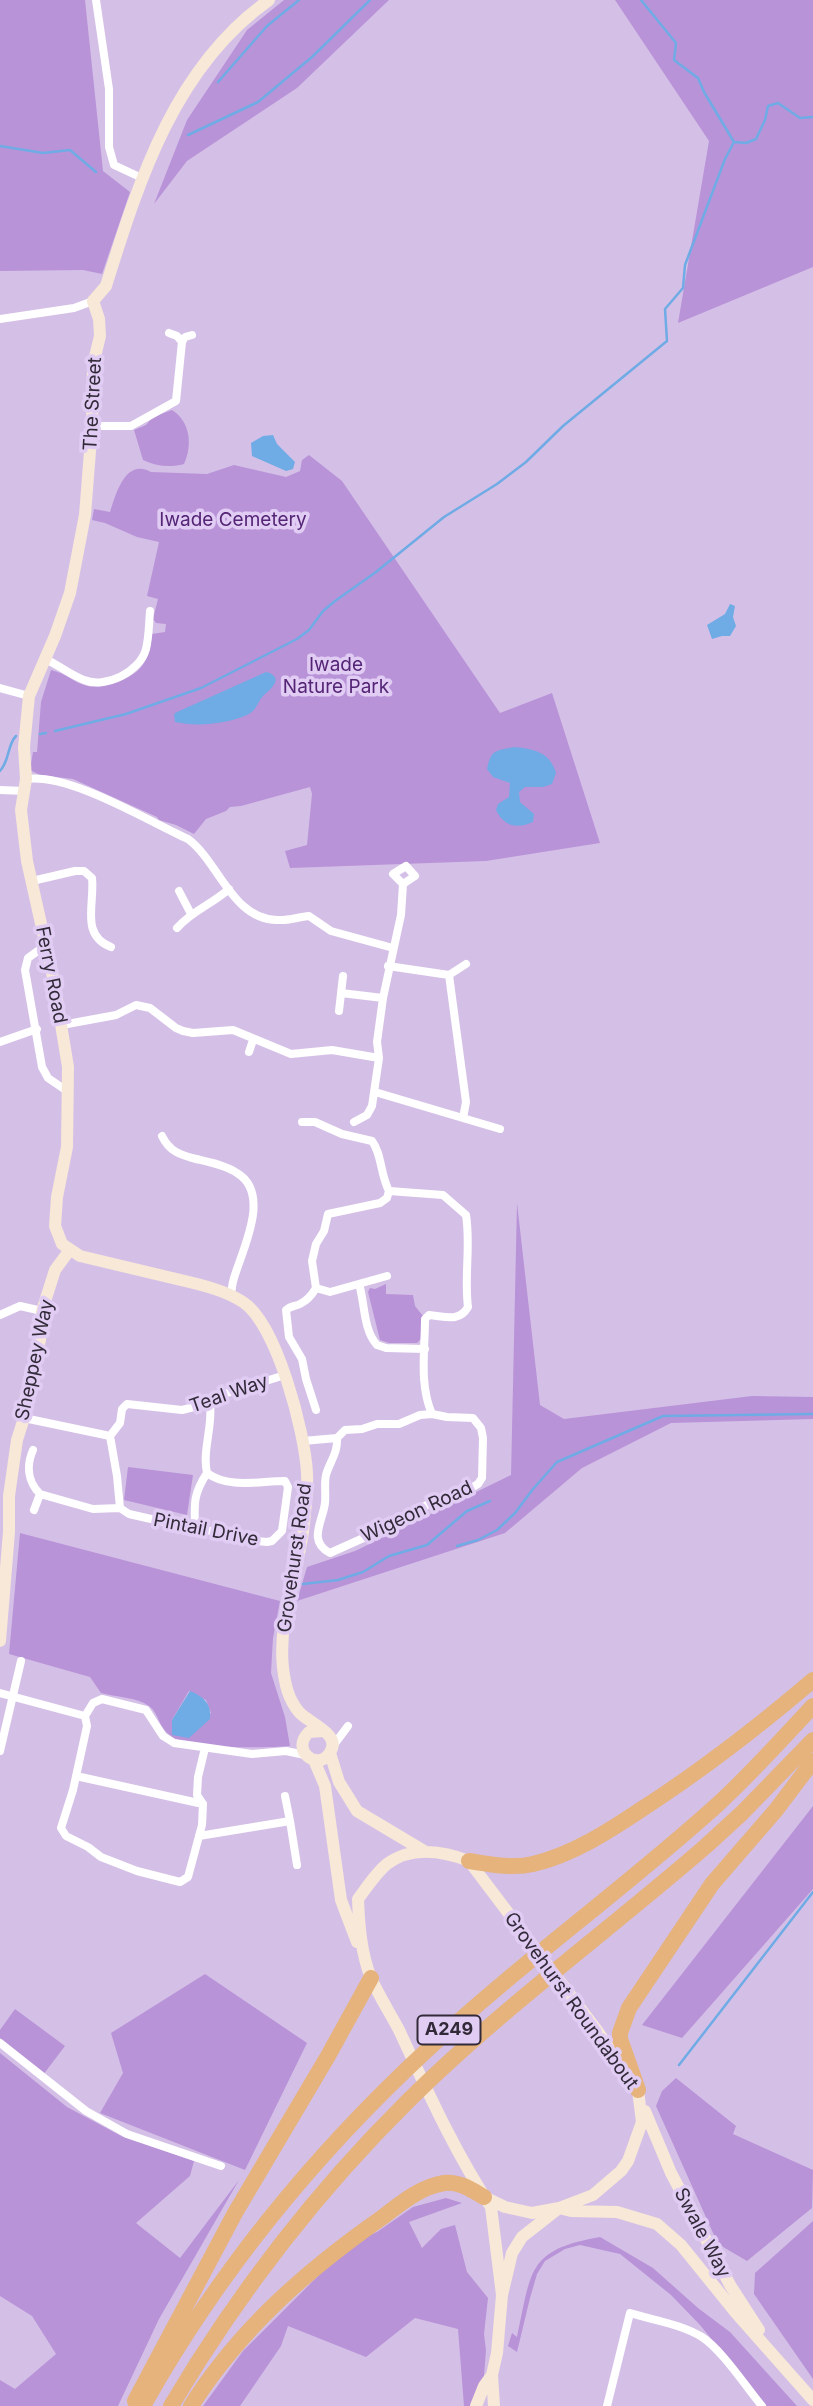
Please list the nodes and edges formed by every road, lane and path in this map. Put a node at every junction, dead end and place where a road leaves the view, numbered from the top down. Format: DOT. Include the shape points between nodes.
graph roads {
  1 [pos="96,0"];
  2 [pos="269,0"];
  3 [pos="144,179"];
  4 [pos="93,301"];
  5 [pos="0,319"];
  6 [pos="169,332"];
  7 [pos="192,335"];
  8 [pos="182,342"];
  9 [pos="92,426"];
  10 [pos="150,611"];
  11 [pos="45,659"];
  12 [pos="0,688"];
  13 [pos="29,696"];
  14 [pos="25,785"];
  15 [pos="0,790"];
  16 [pos="32,881"];
  17 [pos="403,884"];
  18 [pos="229,889"];
  19 [pos="179,891"];
  20 [pos="191,914"];
  21 [pos="177,928"];
  22 [pos="46,945"];
  23 [pos="111,947"];
  24 [pos="393,948"];
  25 [pos="466,964"];
  26 [pos="388,966"];
  27 [pos="449,975"];
  28 [pos="343,976"];
  29 [pos="341,993"];
  30 [pos="383,999"];
  31 [pos="339,1011"];
  32 [pos="62,1025"];
  33 [pos="37,1029"];
  34 [pos="253,1040"];
  35 [pos="0,1042"];
  36 [pos="249,1052"];
  37 [pos="379,1058"];
  38 [pos="67,1091"];
  39 [pos="375,1092"];
  40 [pos="463,1118"];
  41 [pos="302,1122"];
  42 [pos="354,1122"];
  43 [pos="500,1129"];
  44 [pos="162,1136"];
  45 [pos="389,1191"];
  46 [pos="69,1251"];
  47 [pos="387,1276"];
  48 [pos="359,1284"];
  49 [pos="316,1288"];
  50 [pos="231,1294"];
  51 [pos="42,1311"];
  52 [pos="0,1315"];
  53 [pos="425,1349"];
  54 [pos="285,1375"];
  55 [pos="210,1403"];
  56 [pos="316,1410"];
  57 [pos="432,1414"];
  58 [pos="24,1418"];
  59 [pos="110,1436"];
  60 [pos="337,1438"];
  61 [pos="303,1441"];
  62 [pos="33,1450"];
  63 [pos="207,1473"];
  64 [pos="40,1494"];
  65 [pos="120,1508"];
  66 [pos="34,1510"];
  67 [pos="195,1526"];
  68 [pos="0,1641"];
  69 [pos="21,1661"];
  70 [pos="813,1680"];
  71 [pos="0,1693"];
  72 [pos="13,1697"];
  73 [pos="813,1706"];
  74 [pos="300,1714"];
  75 [pos="85,1716"];
  76 [pos="323,1731"];
  77 [pos="304,1738"];
  78 [pos="813,1740"];
  79 [pos="205,1748"];
  80 [pos="331,1750"];
  81 [pos="0,1751"];
  82 [pos="279,1752"];
  83 [pos="309,1757"];
  84 [pos="813,1761"];
  85 [pos="76,1776"];
  86 [pos="285,1796"];
  87 [pos="203,1804"];
  88 [pos="290,1821"];
  89 [pos="199,1836"];
  90 [pos="424,1851"];
  91 [pos="469,1861"];
  92 [pos="298,1865"];
  93 [pos="371,1978"];
  94 [pos="0,2043"];
  95 [pos="638,2090"];
  96 [pos="221,2166"];
  97 [pos="484,2197"];
  98 [pos="559,2208"];
  99 [pos="502,2295"];
  100 [pos="783,2366"];
  101 [pos="492,2375"];
  102 [pos="813,2400"];
  103 [pos="132,2406"];
  104 [pos="143,2406"];
  105 [pos="171,2406"];
  106 [pos="191,2406"];
  107 [pos="475,2406"];
  108 [pos="494,2406"];
  109 [pos="607,2406"];
  110 [pos="762,2406"];
  1 -- 3 [label="street" via="109,89 109,148 114,164"];
  2 -- 3 [label="street" via="221,42 178,99"];
  3 -- 4 [label="street" via="106,286"];
  4 -- 5 [label="street"];
  4 -- 9 [label="street, The Street" via="100,336 93,365"];
  6 -- 8 [label="street"];
  7 -- 8 [label="street"];
  8 -- 9 [label="street" via="176,401 131,426"];
  9 -- 11 [label="street, The Street" via="81,543 70,593"];
  10 -- 11 [label="street" via="146,649 139,663 110,681 84,680"];
  11 -- 13 [label="street, The Street"];
  12 -- 13 [label="street"];
  13 -- 14 [label="street, Ferry Road"];
  14 -- 15 [label="street"];
  14 -- 16 [label="street, Ferry Road" via="22,820"];
  14 -- 18 [label="street" via="39,777 70,785 188,839"];
  16 -- 22 [label="street, Ferry Road"];
  16 -- 23 [label="street" via="84,871 92,878 92,930 100,943"];
  17 -- 24 [label="street"];
  18 -- 20 [label="street"];
  18 -- 24 [label="street" via="260,916 276,920 304,916 331,931"];
  19 -- 20 [label="street"];
  20 -- 21 [label="street"];
  22 -- 32 [label="street, Ferry Road"];
  22 -- 33 [label="street" via="28,958 25,970"];
  24 -- 26 [label="street"];
  25 -- 27 [label="street"];
  26 -- 27 [label="street"];
  26 -- 30 [label="street"];
  27 -- 40 [label="street" via="466,1101"];
  28 -- 29 [label="street"];
  29 -- 30 [label="street"];
  29 -- 31 [label="street"];
  30 -- 37 [label="street"];
  32 -- 34 [label="street" via="116,1015 136,1005 150,1008 183,1031 233,1030"];
  32 -- 38 [label="street, Ferry Road"];
  33 -- 35 [label="street"];
  33 -- 38 [label="street" via="42,1067 48,1078"];
  34 -- 36 [label="street"];
  34 -- 37 [label="street" via="291,1054 332,1050"];
  37 -- 39 [label="street"];
  38 -- 46 [label="street, Ferry Road" via="67,1147 55,1216 59,1238"];
  39 -- 40 [label="street"];
  39 -- 42 [label="street" via="367,1115"];
  40 -- 43 [label="street"];
  41 -- 45 [label="street" via="372,1141"];
  44 -- 50 [label="street" via="163,1147 239,1173 251,1189 251,1227"];
  45 -- 49 [label="street" via="380,1203 328,1214 312,1261"];
  45 -- 53 [label="street" via="443,1195 466,1215 468,1307 457,1317 429,1315 425,1319"];
  46 -- 50 [label="street, Grovehurst Road"];
  46 -- 51 [label="street, Sheppey Way" via="55,1270"];
  47 -- 48 [label="street"];
  48 -- 49 [label="street" via="330,1292"];
  48 -- 53 [label="street" via="368,1329 377,1345"];
  49 -- 56 [label="street" via="309,1298 286,1310 289,1337 302,1359"];
  50 -- 54 [label="street, Grovehurst Road" via="262,1322"];
  51 -- 52 [label="street" via="20,1306"];
  51 -- 58 [label="street, Sheppey Way"];
  53 -- 57 [label="street" via="423,1381"];
  54 -- 55 [label="street, Teal Way" via="221,1395"];
  54 -- 61 [label="street, Grovehurst Road"];
  55 -- 59 [label="street, Teal Way" via="182,1410 127,1404"];
  55 -- 63 [label="street" via="204,1459"];
  57 -- 60 [label="street" via="345,1430"];
  57 -- 60 [label="street, Wigeon Road" via="473,1418 481,1428 483,1467 478,1484 330,1553 318,1540 317,1528"];
  58 -- 59 [label="street"];
  58 -- 68 [label="street, Sheppey Way" via="7,1470"];
  59 -- 65 [label="street"];
  60 -- 61 [label="street"];
  61 -- 74 [label="street, Grovehurst Road" via="306,1501 283,1643 288,1695"];
  62 -- 64 [label="street" via="29,1473"];
  63 -- 67 [label="street" via="197,1488"];
  63 -- 67 [label="street, Pintail Drive" via="228,1482 285,1481 282,1531 272,1541 258,1542"];
  64 -- 65 [label="street, Pintail Drive" via="93,1509"];
  64 -- 66 [label="street"];
  65 -- 67 [label="street, Pintail Drive" via="158,1521"];
  69 -- 72 [label="street"];
  70 -- 91 [label="highway" via="715,1760 574,1849 531,1865"];
  71 -- 72 [label="street"];
  72 -- 75 [label="street"];
  72 -- 81 [label="street"];
  73 -- 104 [label="highway, A249" via="719,1802 463,2017 362,2113 260,2232"];
  74 -- 76 [label="street, Grovehurst Road"];
  74 -- 77 [label="street, Grovehurst Road"];
  75 -- 79 [label="street" via="93,1703 102,1699 146,1710 163,1736 174,1743"];
  75 -- 85 [label="street"];
  76 -- 77 [label="street" via="313,1730"];
  76 -- 80 [label="street" via="331,1738"];
  76 -- 80 [label="street" via="348,1726"];
  77 -- 82 [label="street"];
  77 -- 83 [label="street"];
  78 -- 105 [label="highway, A249" via="706,1846 478,2036 407,2102 288,2234"];
  79 -- 82 [label="street"];
  79 -- 87 [label="street" via="197,1795"];
  80 -- 83 [label="street" via="323,1759"];
  80 -- 90 [label="street" via="339,1782 357,1811"];
  82 -- 83 [label="street"];
  83 -- 93 [label="street" via="325,1786 341,1900"];
  84 -- 95 [label="highway" via="712,1884 629,2008 620,2039"];
  85 -- 87 [label="street"];
  85 -- 89 [label="street" via="61,1828 100,1857 180,1882 188,1877"];
  86 -- 88 [label="street"];
  87 -- 89 [label="street"];
  88 -- 89 [label="street"];
  88 -- 92 [label="street"];
  90 -- 91 [label="street"];
  90 -- 93 [label="street" via="387,1864 358,1899"];
  91 -- 95 [label="street, Grovehurst Roundabout"];
  93 -- 97 [label="street" via="456,2152"];
  93 -- 103 [label="highway" via="235,2213"];
  94 -- 96 [label="street" via="86,2111 127,2134"];
  95 -- 98 [label="street, Grovehurst Roundabout" via="642,2122 628,2161 593,2195"];
  95 -- 100 [label="street, Swale Way" via="682,2195 730,2285"];
  97 -- 98 [label="street, Grovehurst Roundabout" via="532,2213"];
  97 -- 99 [label="street" via="491,2207"];
  97 -- 106 [label="highway" via="447,2182 419,2191 332,2253 259,2319"];
  98 -- 99 [label="street" via="522,2236 512,2253"];
  98 -- 100 [label="street, Swale Way" via="617,2212 657,2224 681,2245"];
  99 -- 101 [label="street"];
  100 -- 102 [label="street, Swale Way"];
  101 -- 107 [label="street"];
  101 -- 108 [label="street"];
  109 -- 110 [label="street" via="630,2313 701,2336"];
}
